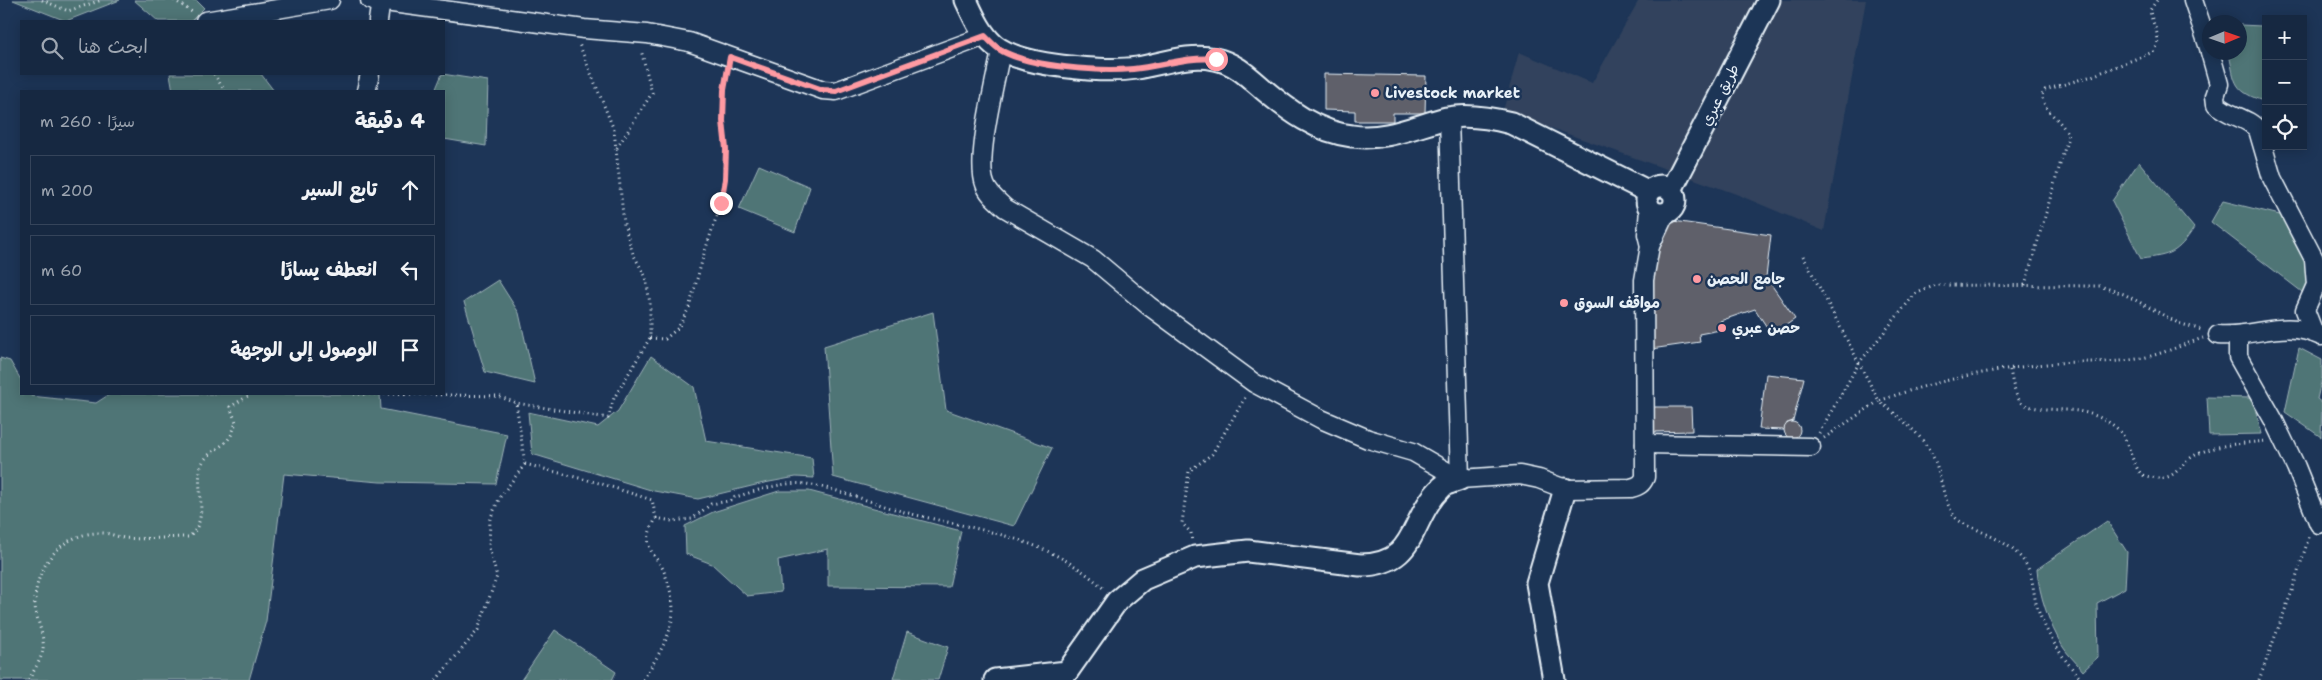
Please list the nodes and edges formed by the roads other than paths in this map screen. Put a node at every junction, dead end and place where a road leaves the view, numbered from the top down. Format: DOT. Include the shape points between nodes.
graph roads {
  1 [pos="330,0"];
  2 [pos="966,0"];
  3 [pos="1769,0"];
  4 [pos="2193,0"];
  5 [pos="377,1"];
  6 [pos="201,19"];
  7 [pos="378,20"];
  8 [pos="2202,28"];
  9 [pos="985,36"];
  10 [pos="1001,50"];
  11 [pos="2212,60"];
  12 [pos="370,75"];
  13 [pos="366,90"];
  14 [pos="1449,118"];
  15 [pos="1654,205"];
  16 [pos="2218,335"];
  17 [pos="2238,335"];
  18 [pos="2318,335"];
  19 [pos="1644,444"];
  20 [pos="1811,447"];
  21 [pos="1460,479"];
  22 [pos="1565,489"];
  23 [pos="2319,524"];
  24 [pos="1070,676"];
  25 [pos="995,680"];
  26 [pos="1554,680"];
  1 -- 6 [label="street"];
  2 -- 9 [label="street"];
  3 -- 15 [label="street, طريق عبري" via="1671,190 1674,207"];
  4 -- 8 [label="street"];
  5 -- 7 [label="street"];
  5 -- 9 [label="street" via="689,42 823,90 836,91"];
  9 -- 10 [label="street"];
  10 -- 14 [label="street" via="1031,60 1103,70 1135,69 1200,57 1216,59 1241,70 1308,122 1350,136 1390,136"];
  10 -- 21 [label="street" via="982,164 986,187 1005,208 1093,259 1254,384 1321,419 1368,439 1413,452"];
  11 -- 18 [label="street" via="2220,84 2215,96 2216,104 2258,130 2272,178 2311,251 2316,281 2305,310"];
  12 -- 13 [label="street"];
  14 -- 15 [label="street" via="1511,123"];
  14 -- 21 [label="street"];
  15 -- 19 [label="street" via="1643,299"];
  16 -- 17 [label="street"];
  17 -- 18 [label="street" via="2271,328 2298,329"];
  17 -- 23 [label="street" via="2238,357 2274,419"];
  19 -- 20 [label="street"];
  19 -- 22 [label="street" via="1645,477 1639,486"];
  21 -- 22 [label="street" via="1520,475"];
  21 -- 24 [label="street" via="1443,486 1398,556 1377,565 1248,550 1195,557 1143,579 1118,601 1090,636"];
  22 -- 26 [label="street" via="1536,584"];
  24 -- 25 [label="street"];
}
